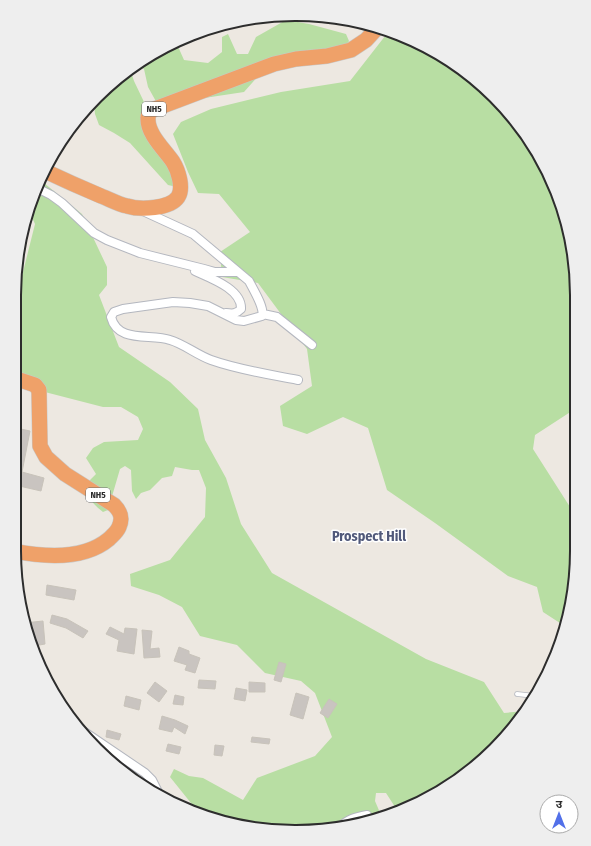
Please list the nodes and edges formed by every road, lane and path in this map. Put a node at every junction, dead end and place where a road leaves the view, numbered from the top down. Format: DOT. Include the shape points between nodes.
graph roads {
  1 [pos="373,32"];
  2 [pos="49,173"];
  3 [pos="42,191"];
  4 [pos="135,207"];
  5 [pos="174,262"];
  6 [pos="238,272"];
  7 [pos="217,310"];
  8 [pos="263,314"];
  9 [pos="312,345"];
  10 [pos="21,380"];
  11 [pos="298,380"];
  12 [pos="21,551"];
  13 [pos="517,694"];
  14 [pos="529,695"];
  15 [pos="97,741"];
  16 [pos="155,786"];
  17 [pos="367,815"];
  18 [pos="348,820"];
  1 -- 4 [label="highway, NH5" via="350,50 274,64 152,110 148,117 149,125 161,148 174,163 181,192 178,198 152,209"];
  2 -- 4 [label="highway, NH5" via="127,207"];
  3 -- 5 [label="street" via="62,203 94,233 107,240 140,253"];
  4 -- 6 [label="street" via="193,234"];
  5 -- 6 [label="street" via="216,272"];
  5 -- 7 [label="street" via="221,283 240,300 241,307 238,312 233,314"];
  6 -- 8 [label="street" via="254,290"];
  7 -- 8 [label="street" via="236,320 244,321"];
  7 -- 11 [label="street" via="208,306 173,302 123,309 114,312 111,317 120,330 135,337 164,338 209,359 240,369"];
  8 -- 9 [label="street" via="277,317"];
  10 -- 12 [label="highway, NH5" via="35,384 39,390 40,446 46,457 65,474 120,511 122,521 117,531 94,549 62,555"];
  13 -- 14 [label="lane"];
  15 -- 16 [label="street" via="145,773"];
  17 -- 18 [label="street"];
}
